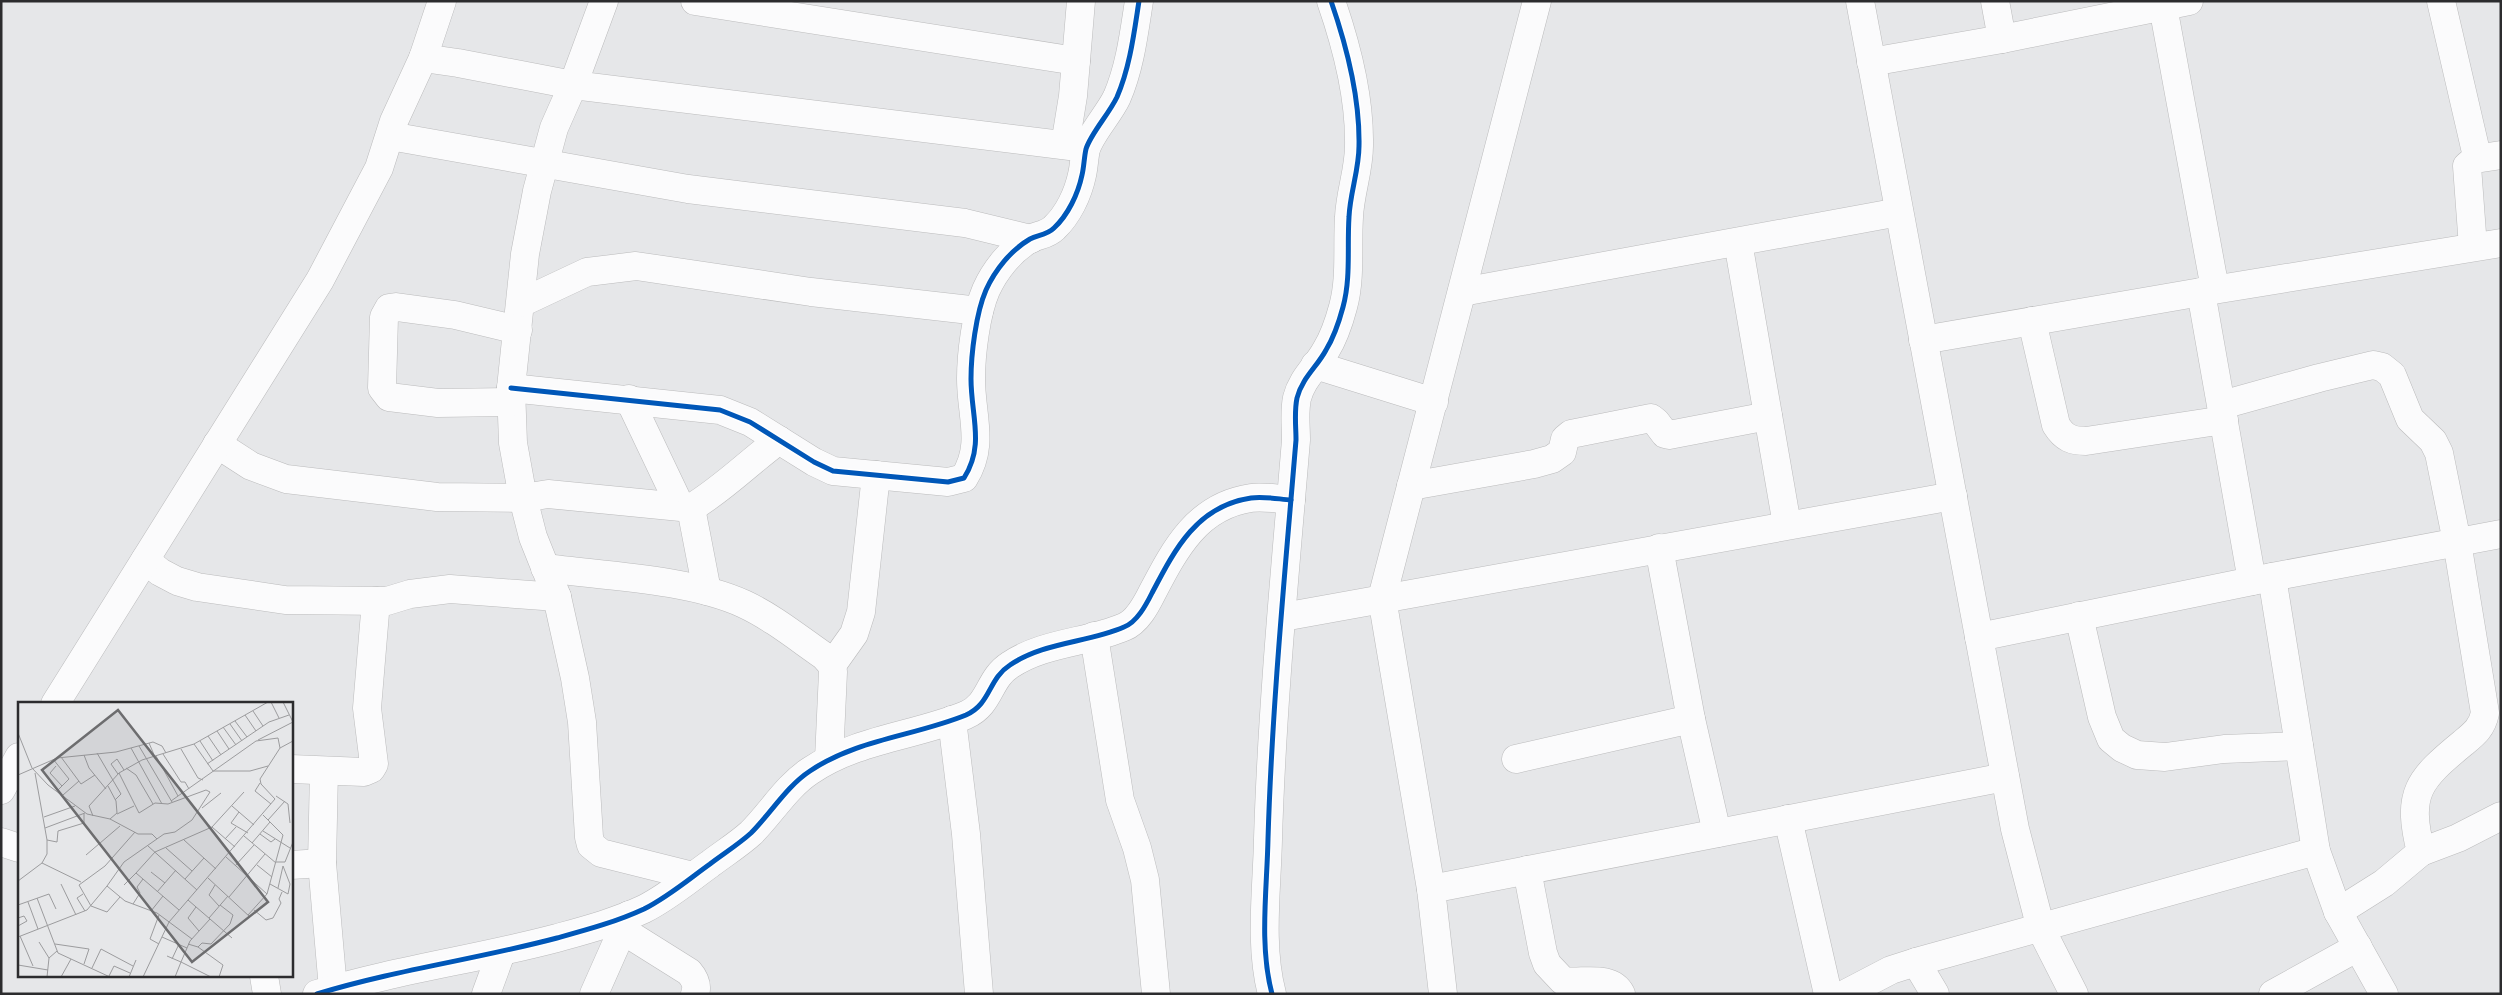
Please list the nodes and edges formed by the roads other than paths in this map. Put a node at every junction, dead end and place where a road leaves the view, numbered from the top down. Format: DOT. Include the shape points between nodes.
graph roads {
  1 [pos="442,1"];
  2 [pos="604,1"];
  3 [pos="695,1"];
  4 [pos="1081,1"];
  5 [pos="1139,1"];
  6 [pos="1331,1"];
  7 [pos="1537,1"];
  8 [pos="1860,1"];
  9 [pos="1995,1"];
  10 [pos="2441,1"];
  11 [pos="2172,3"];
  12 [pos="2002,39"];
  13 [pos="423,58"];
  14 [pos="1076,61"];
  15 [pos="1871,62"];
  16 [pos="573,85"];
  17 [pos="390,136"];
  18 [pos="1076,146"];
  19 [pos="2488,157"];
  20 [pos="543,165"];
  21 [pos="1900,212"];
  22 [pos="1031,239"];
  23 [pos="1738,242"];
  24 [pos="2501,243"];
  25 [pos="2473,247"];
  26 [pos="2208,290"];
  27 [pos="1462,292"];
  28 [pos="521,303"];
  29 [pos="980,311"];
  30 [pos="2032,321"];
  31 [pos="518,330"];
  32 [pos="1924,340"];
  33 [pos="1315,365"];
  34 [pos="511,395"];
  35 [pos="629,399"];
  36 [pos="1434,402"];
  37 [pos="2223,412"];
  38 [pos="1768,416"];
  39 [pos="779,440"];
  40 [pos="217,444"];
  41 [pos="876,475"];
  42 [pos="1411,486"];
  43 [pos="1953,496"];
  44 [pos="523,498"];
  45 [pos="1291,500"];
  46 [pos="686,507"];
  47 [pos="1787,526"];
  48 [pos="2501,534"];
  49 [pos="2457,542"];
  50 [pos="1659,548"];
  51 [pos="145,560"];
  52 [pos="545,568"];
  53 [pos="2262,579"];
  54 [pos="707,591"];
  55 [pos="557,598"];
  56 [pos="1382,598"];
  57 [pos="376,601"];
  58 [pos="2079,616"];
  59 [pos="1283,617"];
  60 [pos="1094,636"];
  61 [pos="1979,637"];
  62 [pos="832,665"];
  63 [pos="56,702"];
  64 [pos="1691,718"];
  65 [pos="952,720"];
  66 [pos="2299,746"];
  67 [pos="829,759"];
  68 [pos="1516,759"];
  69 [pos="18,760"];
  70 [pos="292,769"];
  71 [pos="324,770"];
  72 [pos="2005,777"];
  73 [pos="1,790"];
  74 [pos="2501,816"];
  75 [pos="1788,819"];
  76 [pos="1718,833"];
  77 [pos="1,842"];
  78 [pos="18,848"];
  79 [pos="2316,851"];
  80 [pos="2422,852"];
  81 [pos="322,863"];
  82 [pos="292,865"];
  83 [pos="1527,870"];
  84 [pos="693,876"];
  85 [pos="1431,889"];
  86 [pos="2338,912"];
  87 [pos="626,923"];
  88 [pos="2041,929"];
  89 [pos="2358,948"];
  90 [pos="501,953"];
  91 [pos="1916,962"];
  92 [pos="264,978"];
  93 [pos="325,991"];
  94 [pos="2276,993"];
  95 [pos="267,994"];
  96 [pos="486,994"];
  97 [pos="594,994"];
  98 [pos="694,994"];
  99 [pos="979,994"];
  100 [pos="1156,994"];
  101 [pos="1272,994"];
  102 [pos="1443,994"];
  103 [pos="1620,994"];
  104 [pos="1828,994"];
  105 [pos="1845,994"];
  106 [pos="1935,994"];
  107 [pos="2074,994"];
  108 [pos="2384,994"];
  1 -- 13 [label="street"];
  2 -- 16 [label="street"];
  3 -- 14 [label="street"];
  4 -- 14 [label="street"];
  5 -- 18 [label="street" via="1117,96"];
  6 -- 33 [label="street" via="1346,47 1357,103 1359,144 1350,206 1349,267 1344,305 1326,350"];
  7 -- 27 [label="street"];
  8 -- 15 [label="street"];
  9 -- 12 [label="street"];
  10 -- 19 [label="street" via="2476,152"];
  11 -- 12 [label="street"];
  11 -- 26 [label="street"];
  12 -- 15 [label="street"];
  13 -- 16 [label="street"];
  13 -- 17 [label="street"];
  14 -- 18 [label="street"];
  15 -- 21 [label="street"];
  16 -- 18 [label="street"];
  16 -- 20 [label="street" via="554,128"];
  17 -- 20 [label="street"];
  17 -- 40 [label="street" via="379,168 320,280"];
  18 -- 22 [label="street" via="1082,176 1075,195 1054,228"];
  19 -- 25 [label="street" via="2471,161 2467,166"];
  20 -- 22 [label="street" via="698,190 965,223"];
  20 -- 28 [label="street" via="526,254"];
  21 -- 23 [label="street"];
  21 -- 32 [label="street"];
  22 -- 29 [label="street" via="997,268 985,291"];
  23 -- 27 [label="street"];
  23 -- 38 [label="street"];
  24 -- 25 [label="street"];
  25 -- 26 [label="street"];
  26 -- 30 [label="street"];
  26 -- 37 [label="street"];
  27 -- 36 [label="street"];
  28 -- 29 [label="street" via="587,272 636,266 820,293"];
  28 -- 31 [label="street"];
  29 -- 41 [label="street" via="971,379 977,445 968,473 964,478 948,482"];
  30 -- 32 [label="street"];
  30 -- 37 [label="street" via="2056,426 2069,439 2086,440"];
  31 -- 34 [label="street"];
  31 -- 34 [label="street" via="396,307 389,308 384,317 382,388 389,397 438,403"];
  32 -- 43 [label="street"];
  33 -- 36 [label="street"];
  33 -- 45 [label="street" via="1305,378 1298,398"];
  34 -- 35 [label="street"];
  34 -- 44 [label="street" via="513,443"];
  35 -- 39 [label="street" via="720,410 750,422"];
  35 -- 46 [label="street"];
  36 -- 42 [label="street"];
  37 -- 49 [label="street" via="2318,378 2373,365 2387,370 2410,419 2433,441 2439,453"];
  37 -- 53 [label="street"];
  38 -- 42 [label="street" via="1669,434 1665,434 1651,418 1589,430 1567,436 1562,452 1552,459"];
  38 -- 47 [label="street"];
  39 -- 41 [label="street" via="833,471"];
  39 -- 46 [label="street" via="717,492"];
  40 -- 44 [label="street" via="251,466 286,479 408,494"];
  40 -- 51 [label="street"];
  41 -- 62 [label="street" via="861,612 854,634"];
  42 -- 56 [label="street"];
  43 -- 47 [label="street"];
  43 -- 61 [label="street"];
  44 -- 46 [label="street" via="556,494"];
  44 -- 52 [label="street"];
  45 -- 59 [label="street"];
  45 -- 60 [label="street" via="1252,498 1216,509 1196,523 1180,543 1136,618 1126,627"];
  46 -- 54 [label="street"];
  47 -- 50 [label="street"];
  48 -- 49 [label="street"];
  49 -- 53 [label="street"];
  49 -- 80 [label="street" via="2485,713 2482,726 2440,762 2424,780 2416,796 2415,829"];
  50 -- 56 [label="street"];
  50 -- 64 [label="street"];
  51 -- 57 [label="street" via="177,581 230,594 285,600"];
  51 -- 63 [label="street"];
  52 -- 54 [label="street"];
  52 -- 55 [label="street"];
  53 -- 58 [label="street"];
  53 -- 66 [label="street"];
  54 -- 62 [label="street" via="744,604 761,614 824,656"];
  55 -- 57 [label="street" via="450,589"];
  55 -- 84 [label="street" via="582,722 591,845 601,853"];
  56 -- 59 [label="street"];
  56 -- 85 [label="street"];
  57 -- 71 [label="street" via="368,708 374,764 364,772"];
  58 -- 61 [label="street"];
  58 -- 66 [label="street" via="2105,724 2111,738 2122,748 2137,755 2165,756 2224,749"];
  59 -- 101 [label="street" via="1271,756 1265,920"];
  60 -- 65 [label="street" via="1023,658 1008,666 994,680 982,705"];
  60 -- 100 [label="street" via="1120,800 1145,880"];
  61 -- 72 [label="street"];
  62 -- 67 [label="street"];
  64 -- 68 [label="street"];
  64 -- 76 [label="street"];
  65 -- 67 [label="street" via="865,744"];
  65 -- 99 [label="street" via="966,834"];
  66 -- 79 [label="street"];
  67 -- 84 [label="street" via="808,772 748,835"];
  69 -- 73 [label="street"];
  70 -- 71 [label="street"];
  71 -- 81 [label="street"];
  72 -- 75 [label="street"];
  72 -- 88 [label="street"];
  74 -- 80 [label="street"];
  75 -- 76 [label="street"];
  75 -- 104 [label="street"];
  76 -- 83 [label="street"];
  77 -- 78 [label="street"];
  79 -- 86 [label="street"];
  79 -- 88 [label="street"];
  80 -- 86 [label="street" via="2384,883"];
  81 -- 82 [label="street"];
  81 -- 93 [label="street"];
  83 -- 85 [label="street"];
  83 -- 103 [label="street" via="1547,964 1563,981 1607,982 1618,988"];
  84 -- 87 [label="street"];
  85 -- 102 [label="street"];
  86 -- 89 [label="street"];
  87 -- 90 [label="street"];
  87 -- 97 [label="street"];
  87 -- 98 [label="street" via="689,972 697,988"];
  88 -- 91 [label="street"];
  88 -- 107 [label="street"];
  89 -- 94 [label="street"];
  89 -- 108 [label="street"];
  90 -- 93 [label="street"];
  90 -- 96 [label="street"];
  91 -- 105 [label="street" via="1891,970"];
  91 -- 106 [label="street"];
  92 -- 95 [label="street"];
}
